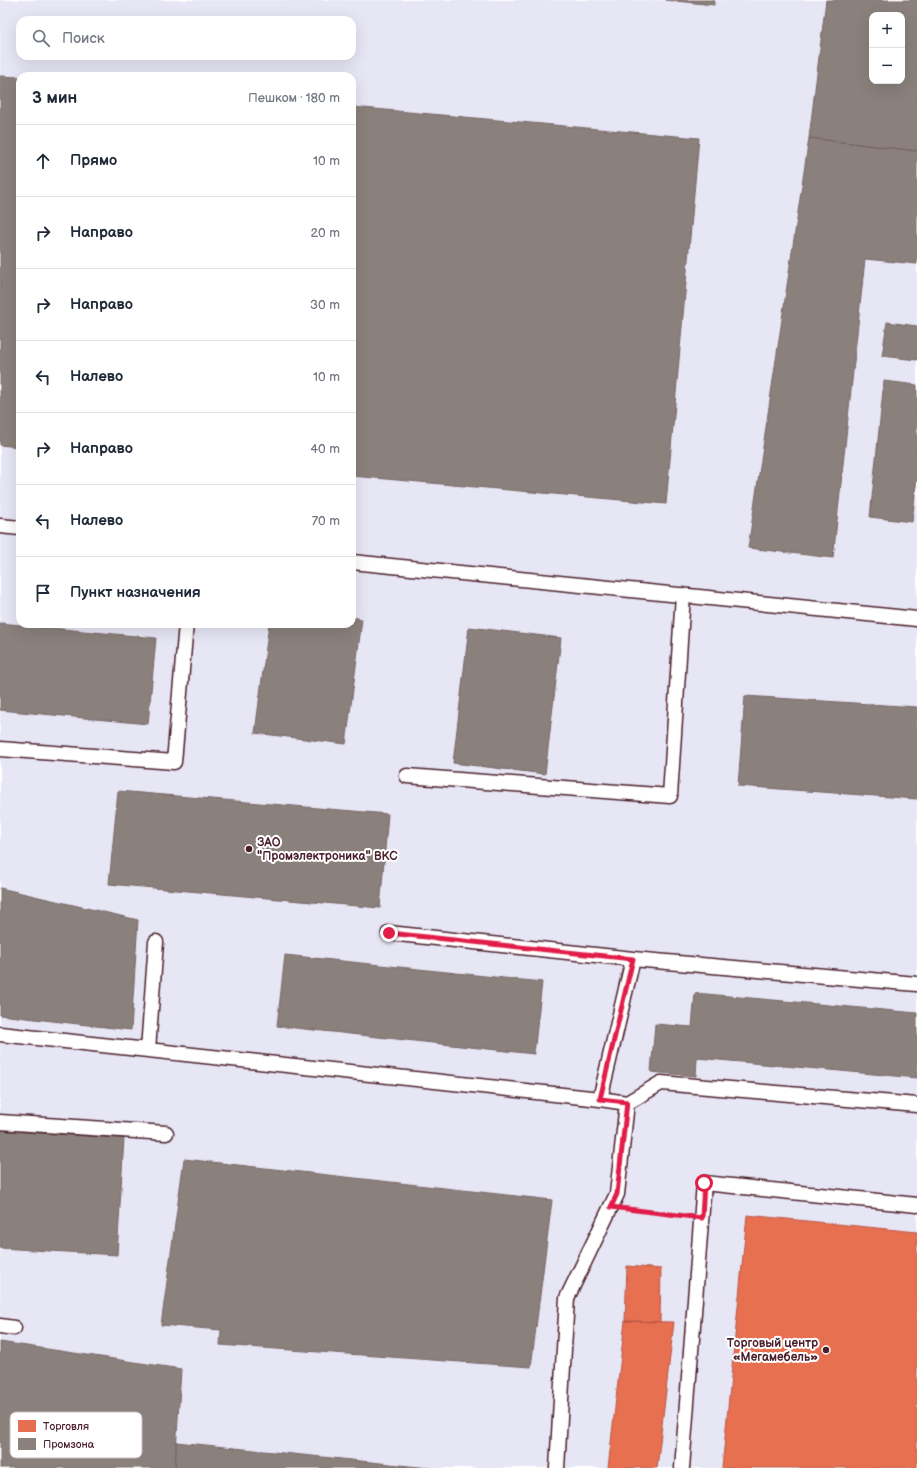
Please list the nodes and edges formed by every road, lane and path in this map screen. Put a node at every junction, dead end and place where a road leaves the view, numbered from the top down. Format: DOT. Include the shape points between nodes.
graph roads {
  1 [pos="0,526"];
  2 [pos="16,528"];
  3 [pos="356,562"];
  4 [pos="683,595"];
  5 [pos="917,618"];
  6 [pos="186,628"];
  7 [pos="0,749"];
  8 [pos="406,776"];
  9 [pos="389,933"];
  10 [pos="156,942"];
  11 [pos="633,959"];
  12 [pos="917,984"];
  13 [pos="0,1034"];
  14 [pos="148,1050"];
  15 [pos="600,1099"];
  16 [pos="627,1102"];
  17 [pos="917,1105"];
  18 [pos="0,1122"];
  19 [pos="166,1133"];
  20 [pos="917,1205"];
  21 [pos="611,1207"];
  22 [pos="702,1218"];
  23 [pos="557,1468"];
  24 [pos="682,1468"];
  1 -- 2 [label="lane"];
  3 -- 4 [label="lane"];
  4 -- 5 [label="lane"];
  4 -- 8 [label="lane" via="670,796"];
  6 -- 7 [label="lane" via="174,762"];
  9 -- 11 [label="lane"];
  10 -- 14 [label="lane"];
  11 -- 12 [label="lane"];
  11 -- 15 [label="lane"];
  13 -- 14 [label="lane"];
  14 -- 15 [label="lane"];
  15 -- 16 [label="lane"];
  16 -- 17 [label="lane" via="661,1083"];
  16 -- 21 [label="lane" via="617,1194"];
  18 -- 19 [label="lane"];
  20 -- 22 [label="lane" via="704,1183"];
  21 -- 22 [label="path"];
  21 -- 23 [label="lane" via="567,1298"];
  22 -- 24 [label="lane"];
}
